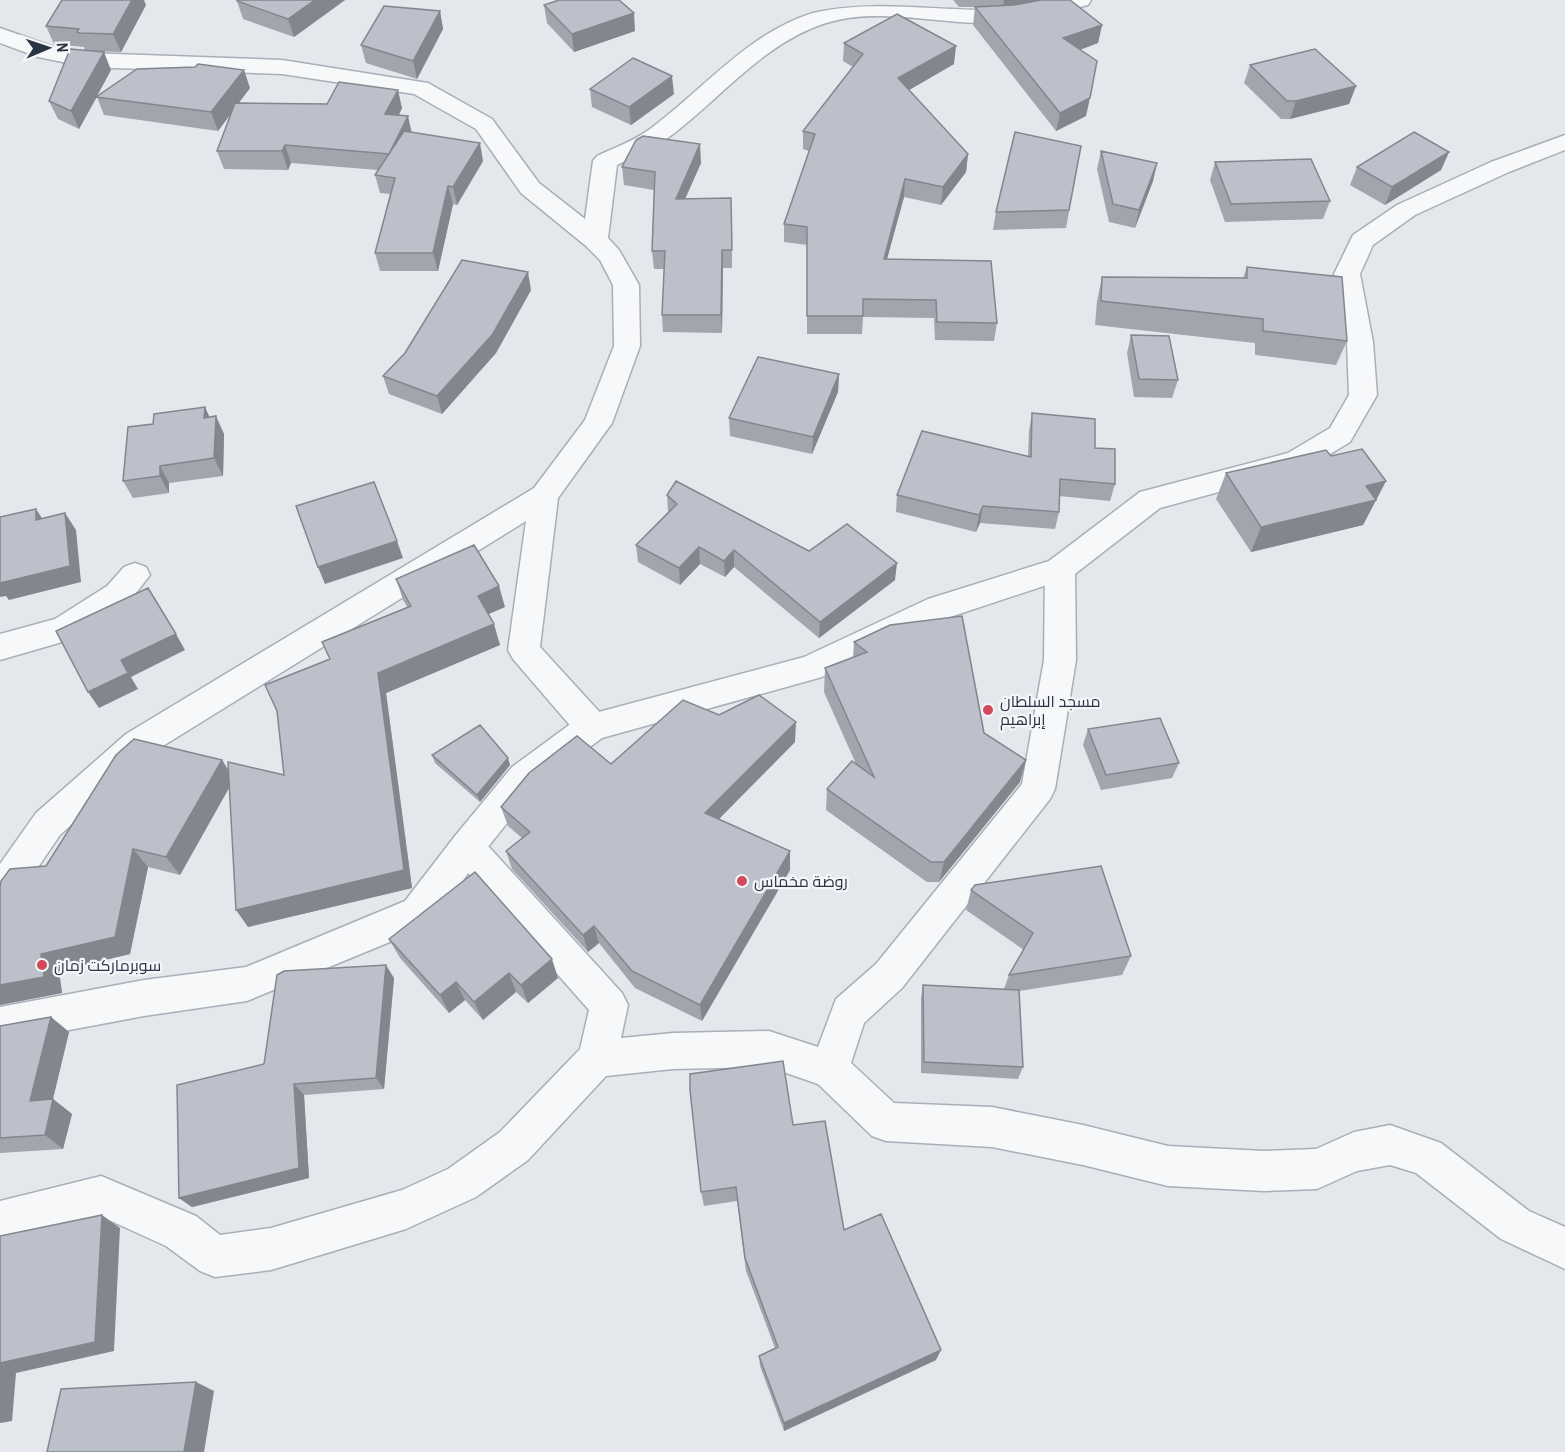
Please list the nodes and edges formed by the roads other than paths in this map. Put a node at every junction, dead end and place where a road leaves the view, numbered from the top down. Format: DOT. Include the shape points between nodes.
graph roads {
  1 [pos="1080,0"];
  2 [pos="0,35"];
  3 [pos="1565,142"];
  4 [pos="596,240"];
  5 [pos="544,496"];
  6 [pos="1060,569"];
  7 [pos="135,575"];
  8 [pos="0,647"];
  9 [pos="592,728"];
  10 [pos="467,847"];
  11 [pos="0,893"];
  12 [pos="0,1025"];
  13 [pos="597,1059"];
  14 [pos="830,1069"];
  15 [pos="0,1221"];
  16 [pos="1565,1248"];
  1 -- 4 [label="street" via="1009,15 868,8 819,18 794,29 754,54 655,136 605,161"];
  2 -- 4 [label="street" via="46,52 87,60 282,67 420,88 484,124 530,188"];
  3 -- 6 [label="street" via="1406,210 1362,241 1347,274 1360,342 1363,395 1340,435 1297,461 1150,500"];
  4 -- 5 [label="street" via="626,285 627,346 598,423"];
  5 -- 9 [label="street" via="524,650"];
  5 -- 11 [label="street" via="138,744 48,824"];
  6 -- 9 [label="street" via="939,608 811,668"];
  6 -- 14 [label="street" via="1060,660 1038,789 889,976 849,1012"];
  7 -- 8 [label="street" via="118,594 65,629"];
  9 -- 10 [label="street" via="524,777"];
  10 -- 12 [label="street" via="418,913 247,984 144,998"];
  10 -- 13 [label="street" via="609,1005"];
  13 -- 14 [label="street" via="672,1051 769,1049"];
  13 -- 15 [label="street" via="514,1146 462,1183 406,1209 271,1249 215,1256 181,1231 100,1196"];
  14 -- 16 [label="street" via="886,1122 992,1127 1168,1166 1264,1171 1317,1169 1354,1152 1390,1145 1427,1157 1515,1225"];
}
